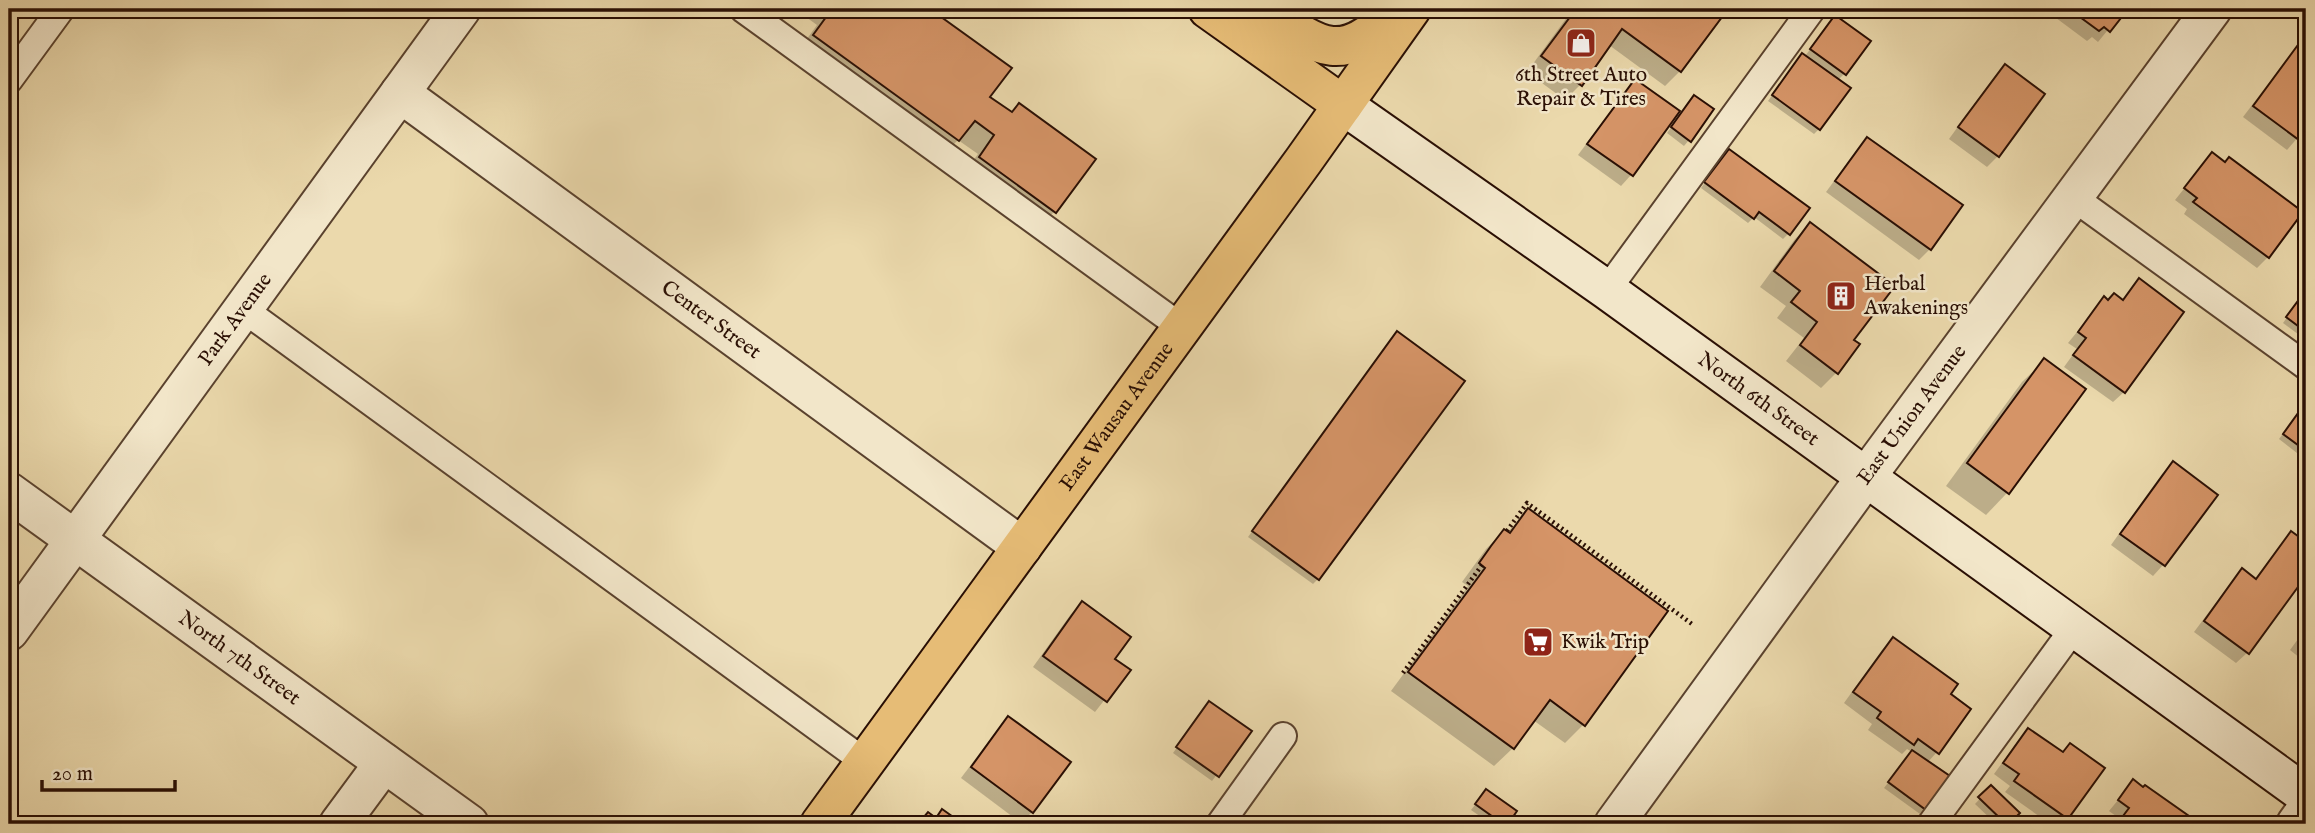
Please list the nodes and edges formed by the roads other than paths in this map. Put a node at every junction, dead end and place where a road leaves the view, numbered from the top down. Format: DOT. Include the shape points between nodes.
graph roads {
  1 [pos="61,9"];
  2 [pos="461,9"];
  3 [pos="743,9"];
  4 [pos="1208,9"];
  5 [pos="1264,9"];
  6 [pos="1397,9"];
  7 [pos="1411,9"];
  8 [pos="1812,9"];
  9 [pos="2212,9"];
  10 [pos="9,80"];
  11 [pos="400,93"];
  12 [pos="1343,104"];
  13 [pos="2074,198"];
  14 [pos="1607,290"];
  15 [pos="243,309"];
  16 [pos="1181,327"];
  17 [pos="2306,366"];
  18 [pos="1866,477"];
  19 [pos="9,492"];
  20 [pos="75,540"];
  21 [pos="1022,547"];
  22 [pos="2074,628"];
  23 [pos="9,631"];
  24 [pos="1283,736"];
  25 [pos="865,762"];
  26 [pos="384,763"];
  27 [pos="2306,795"];
  28 [pos="2306,810"];
  29 [pos="339,824"];
  30 [pos="469,824"];
  31 [pos="820,824"];
  32 [pos="1220,824"];
  33 [pos="1614,824"];
  34 [pos="1931,824"];
  35 [pos="2296,824"];
  1 -- 10 [label="lane"];
  2 -- 11 [label="street, Park Avenue"];
  3 -- 16 [label="lane"];
  4 -- 12 [label="main road, North 6th Street"];
  5 -- 6 [label="main road" via="1327,46 1364,39"];
  7 -- 12 [label="main road, East Wausau Avenue"];
  8 -- 14 [label="lane"];
  9 -- 13 [label="street, East Union Avenue"];
  11 -- 15 [label="street, Park Avenue"];
  11 -- 21 [label="street, Center Street"];
  12 -- 14 [label="street, North 6th Street"];
  12 -- 16 [label="main road, East Wausau Avenue"];
  13 -- 17 [label="lane"];
  13 -- 18 [label="street, East Union Avenue"];
  14 -- 18 [label="street, North 6th Street"];
  15 -- 20 [label="street, Park Avenue"];
  15 -- 25 [label="lane"];
  16 -- 21 [label="main road, East Wausau Avenue"];
  18 -- 22 [label="street, North 6th Street"];
  18 -- 33 [label="street, East Union Avenue"];
  19 -- 20 [label="street, North 7th Street"];
  20 -- 23 [label="street, Park Avenue"];
  20 -- 26 [label="street, North 7th Street"];
  21 -- 25 [label="main road, East Wausau Avenue"];
  22 -- 27 [label="street, North 6th Street"];
  22 -- 34 [label="lane"];
  24 -- 32 [label="lane"];
  25 -- 31 [label="main road, East Wausau Avenue"];
  26 -- 29 [label="street"];
  26 -- 30 [label="street, North 7th Street"];
  28 -- 35 [label="street"];
}
